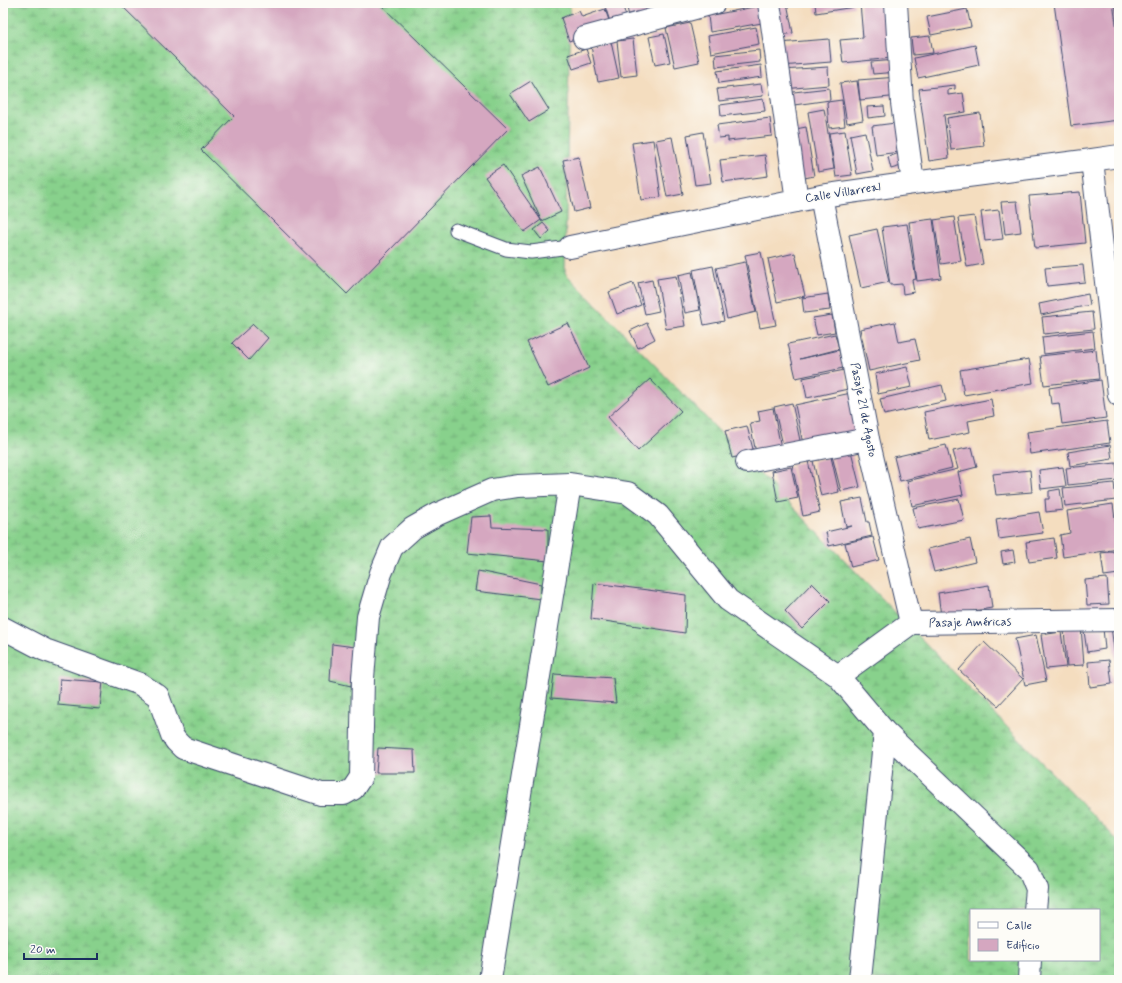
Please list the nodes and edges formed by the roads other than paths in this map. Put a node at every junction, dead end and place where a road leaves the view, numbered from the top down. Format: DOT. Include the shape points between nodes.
graph roads {
  1 [pos="714,3"];
  2 [pos="769,3"];
  3 [pos="896,3"];
  4 [pos="584,38"];
  5 [pos="1119,156"];
  6 [pos="1092,160"];
  7 [pos="913,183"];
  8 [pos="821,196"];
  9 [pos="797,201"];
  10 [pos="456,230"];
  11 [pos="570,247"];
  12 [pos="1119,394"];
  13 [pos="868,439"];
  14 [pos="747,462"];
  15 [pos="570,484"];
  16 [pos="1119,620"];
  17 [pos="911,623"];
  18 [pos="3,628"];
  19 [pos="838,676"];
  20 [pos="886,732"];
  21 [pos="1035,909"];
  22 [pos="1030,961"];
  23 [pos="490,980"];
  24 [pos="860,980"];
  25 [pos="1029,980"];
  1 -- 4 [label="street"];
  2 -- 9 [label="street"];
  3 -- 7 [label="street" via="902,103"];
  5 -- 6 [label="street, Calle Villarreal"];
  6 -- 7 [label="street, Calle Villarreal"];
  6 -- 12 [label="street"];
  7 -- 8 [label="street, Calle Villarreal"];
  8 -- 9 [label="street, Calle Villarreal"];
  8 -- 13 [label="street, Pasaje 21 de Agosto"];
  9 -- 11 [label="street, Calle Villarreal"];
  10 -- 11 [label="lane" via="506,249 531,252"];
  13 -- 14 [label="street"];
  13 -- 17 [label="street, Pasaje 21 de Agosto"];
  15 -- 18 [label="street" via="492,490 438,514 414,528 392,547 368,617 363,678 361,777 353,789 344,794 321,794 183,748 172,735 158,696 140,684 45,650"];
  15 -- 19 [label="street" via="628,493 658,515 728,600"];
  15 -- 23 [label="street"];
  16 -- 17 [label="street, Pasaje Américas"];
  17 -- 19 [label="street, Pasaje Américas"];
  19 -- 20 [label="street"];
  20 -- 21 [label="street" via="1029,869 1037,889"];
  20 -- 24 [label="street"];
  22 -- 25 [label="street"];
}
